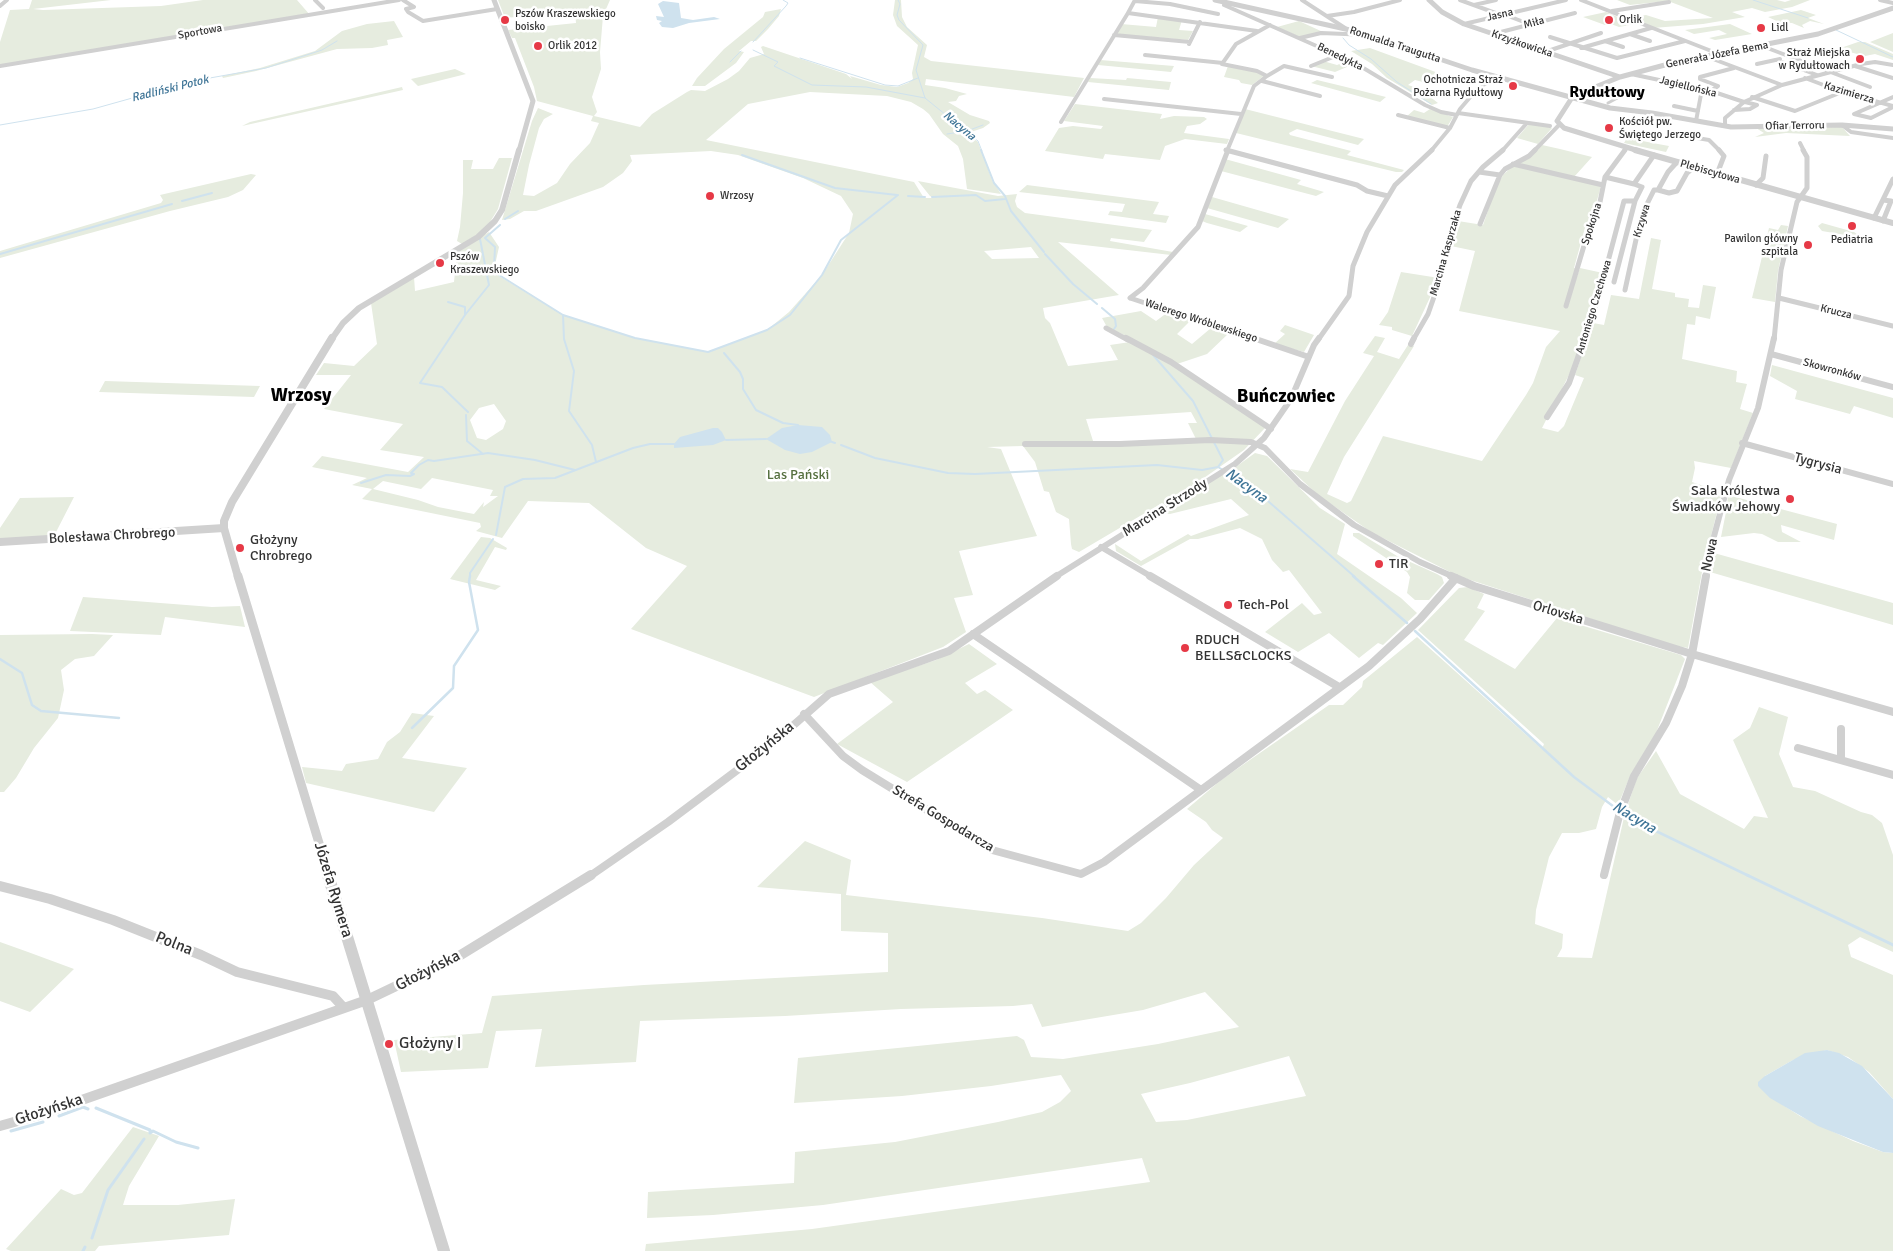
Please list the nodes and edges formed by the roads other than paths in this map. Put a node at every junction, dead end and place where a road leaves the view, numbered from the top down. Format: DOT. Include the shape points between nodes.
graph roads {
  1 [pos="7,0"];
  2 [pos="367,0"];
  3 [pos="399,0"];
  4 [pos="404,0"];
  5 [pos="494,0"];
  6 [pos="1135,0"];
  7 [pos="1215,0"];
  8 [pos="1302,0"];
  9 [pos="1383,0"];
  10 [pos="1400,0"];
  11 [pos="1429,0"];
  12 [pos="1460,0"];
  13 [pos="1496,0"];
  14 [pos="1566,0"];
  15 [pos="1581,0"];
  16 [pos="1598,0"];
  17 [pos="1880,0"];
  18 [pos="316,1"];
  19 [pos="322,1"];
  20 [pos="1587,2"];
  21 [pos="1669,2"];
  22 [pos="1893,3"];
  23 [pos="1224,4"];
  24 [pos="371,5"];
  25 [pos="1474,5"];
  26 [pos="0,6"];
  27 [pos="323,8"];
  28 [pos="497,9"];
  29 [pos="1892,10"];
  30 [pos="1321,12"];
  31 [pos="1610,12"];
  32 [pos="1128,13"];
  33 [pos="1575,13"];
  34 [pos="1218,14"];
  35 [pos="1502,15"];
  36 [pos="1327,16"];
  37 [pos="1200,22"];
  38 [pos="1212,24"];
  39 [pos="1464,24"];
  40 [pos="1529,24"];
  41 [pos="1270,25"];
  42 [pos="1345,28"];
  43 [pos="1653,28"];
  44 [pos="1257,31"];
  45 [pos="1601,33"];
  46 [pos="1493,34"];
  47 [pos="1630,34"];
  48 [pos="1114,35"];
  49 [pos="1371,36"];
  50 [pos="1550,37"];
  51 [pos="1300,38"];
  52 [pos="1606,41"];
  53 [pos="1650,41"];
  54 [pos="1685,41"];
  55 [pos="1568,44"];
  56 [pos="1762,46"];
  57 [pos="1623,47"];
  58 [pos="1581,48"];
  59 [pos="1545,52"];
  60 [pos="1338,54"];
  61 [pos="1719,54"];
  62 [pos="1145,55"];
  63 [pos="1705,56"];
  64 [pos="1792,57"];
  65 [pos="1777,60"];
  66 [pos="1223,62"];
  67 [pos="1757,64"];
  68 [pos="1853,65"];
  69 [pos="1893,65"];
  70 [pos="0,66"];
  71 [pos="1311,66"];
  72 [pos="1734,68"];
  73 [pos="1829,72"];
  74 [pos="1631,74"];
  75 [pos="1818,75"];
  76 [pos="1267,76"];
  77 [pos="1332,77"];
  78 [pos="1497,77"];
  79 [pos="1618,78"];
  80 [pos="1805,78"];
  81 [pos="1893,78"];
  82 [pos="1262,81"];
  83 [pos="1782,85"];
  84 [pos="1870,87"];
  85 [pos="1636,88"];
  86 [pos="1702,89"];
  87 [pos="1711,91"];
  88 [pos="1842,92"];
  89 [pos="1320,96"];
  90 [pos="1752,97"];
  91 [pos="1893,97"];
  92 [pos="1572,98"];
  93 [pos="1104,99"];
  94 [pos="1745,102"];
  95 [pos="1878,102"];
  96 [pos="1608,103"];
  97 [pos="1192,105"];
  98 [pos="1674,106"];
  99 [pos="1893,107"];
  100 [pos="1698,110"];
  101 [pos="1734,110"];
  102 [pos="1242,112"];
  103 [pos="1457,114"];
  104 [pos="1398,115"];
  105 [pos="1696,121"];
  106 [pos="1061,122"];
  107 [pos="1527,123"];
  108 [pos="1842,125"];
  109 [pos="1550,126"];
  110 [pos="1559,126"];
  111 [pos="1725,126"];
  112 [pos="1450,128"];
  113 [pos="1893,129"];
  114 [pos="1697,138"];
  115 [pos="1893,138"];
  116 [pos="1800,143"];
  117 [pos="1627,147"];
  118 [pos="1226,150"];
  119 [pos="1654,155"];
  120 [pos="1766,156"];
  121 [pos="1677,162"];
  122 [pos="1513,164"];
  123 [pos="1694,167"];
  124 [pos="1479,172"];
  125 [pos="1717,174"];
  126 [pos="1500,175"];
  127 [pos="1605,177"];
  128 [pos="1893,179"];
  129 [pos="1634,184"];
  130 [pos="1603,185"];
  131 [pos="1756,185"];
  132 [pos="1642,187"];
  133 [pos="1656,190"];
  134 [pos="1388,196"];
  135 [pos="1800,198"];
  136 [pos="1883,200"];
  137 [pos="1635,201"];
  138 [pos="1874,218"];
  139 [pos="1882,220"];
  140 [pos="1480,224"];
  141 [pos="1893,224"];
  142 [pos="1614,282"];
  143 [pos="1624,290"];
  144 [pos="1779,298"];
  145 [pos="1566,306"];
  146 [pos="1893,326"];
  147 [pos="1106,328"];
  148 [pos="1411,344"];
  149 [pos="1772,354"];
  150 [pos="1309,357"];
  151 [pos="1893,387"];
  152 [pos="1547,417"];
  153 [pos="1271,430"];
  154 [pos="1742,443"];
  155 [pos="1025,444"];
  156 [pos="1258,445"];
  157 [pos="1893,484"];
  158 [pos="224,525"];
  159 [pos="0,542"];
  160 [pos="1101,547"];
  161 [pos="1456,578"];
  162 [pos="973,634"];
  163 [pos="1692,654"];
  164 [pos="1339,688"];
  165 [pos="807,712"];
  166 [pos="1893,712"];
  167 [pos="1841,729"];
  168 [pos="1798,748"];
  169 [pos="1841,760"];
  170 [pos="1893,775"];
  171 [pos="1200,790"];
  172 [pos="1604,875"];
  173 [pos="0,886"];
  174 [pos="367,1000"];
  175 [pos="343,1007"];
  176 [pos="0,1126"];
  177 [pos="444,1251"];
  1 -- 26 [label="street"];
  2 -- 24 [label="street"];
  3 -- 24 [label="street, Sportowa"];
  4 -- 28 [label="street" via="414,7 406,9 408,12 423,22"];
  5 -- 28 [label="street"];
  6 -- 32 [label="street"];
  6 -- 34 [label="street"];
  7 -- 23 [label="street, Romualda Traugutta"];
  8 -- 30 [label="street"];
  9 -- 30 [label="street"];
  10 -- 36 [label="street"];
  11 -- 39 [label="street, Krzyżkowicka"];
  12 -- 25 [label="street"];
  13 -- 25 [label="street"];
  14 -- 35 [label="street, Jasna"];
  15 -- 20 [label="street"];
  16 -- 20 [label="street"];
  17 -- 22 [label="street"];
  18 -- 19 [label="street"];
  18 -- 27 [label="street"];
  20 -- 31 [label="street"];
  21 -- 31 [label="street"];
  23 -- 34 [label="street"];
  23 -- 41 [label="street, Benedykta"];
  23 -- 42 [label="street, Romualda Traugutta"];
  24 -- 70 [label="street, Sportowa"];
  25 -- 35 [label="street"];
  28 -- 158 [label="street" via="533,101 499,215 478,237 359,308 343,322 232,502"];
  29 -- 56 [label="street, Generała Józefa Bema" via="1818,34"];
  30 -- 36 [label="street"];
  31 -- 43 [label="street"];
  32 -- 37 [label="street"];
  32 -- 48 [label="street"];
  33 -- 40 [label="street, Miła"];
  34 -- 38 [label="street"];
  35 -- 39 [label="street, Jasna"];
  35 -- 40 [label="street"];
  36 -- 42 [label="street"];
  37 -- 38 [label="street"];
  37 -- 48 [label="street" via="1189,43"];
  38 -- 44 [label="street"];
  39 -- 46 [label="street, Krzyżkowicka"];
  40 -- 46 [label="street, Miła"];
  41 -- 44 [label="street"];
  41 -- 51 [label="street, Benedykta"];
  42 -- 49 [label="street, Romualda Traugutta"];
  43 -- 47 [label="street"];
  43 -- 54 [label="street"];
  44 -- 66 [label="street" via="1232,47"];
  45 -- 55 [label="street"];
  46 -- 59 [label="street, Krzyżkowicka"];
  47 -- 52 [label="street"];
  47 -- 53 [label="street"];
  48 -- 106 [label="street"];
  49 -- 51 [label="street" via="1321,33"];
  49 -- 78 [label="street, Romualda Traugutta"];
  50 -- 55 [label="street"];
  51 -- 60 [label="street, Benedykta"];
  52 -- 57 [label="street"];
  52 -- 58 [label="street"];
  54 -- 58 [label="street" via="1617,58"];
  54 -- 61 [label="street"];
  55 -- 58 [label="street"];
  55 -- 59 [label="street"];
  56 -- 61 [label="street, Generała Józefa Bema"];
  56 -- 64 [label="street"];
  59 -- 79 [label="street, Krzyżkowicka"];
  60 -- 71 [label="street"];
  60 -- 103 [label="street, Benedykta" via="1425,105"];
  61 -- 63 [label="street, Generała Józefa Bema"];
  62 -- 66 [label="street"];
  63 -- 72 [label="street"];
  63 -- 74 [label="street, Generała Józefa Bema"];
  64 -- 65 [label="street"];
  64 -- 73 [label="street"];
  65 -- 67 [label="street"];
  65 -- 75 [label="street"];
  66 -- 76 [label="street"];
  68 -- 69 [label="street, Jagiellońska" via="1875,62"];
  68 -- 73 [label="street, Jagiellońska"];
  68 -- 81 [label="street"];
  72 -- 83 [label="street"];
  72 -- 87 [label="street" via="1700,76 1700,79 1718,86"];
  73 -- 75 [label="street, Jagiellońska"];
  73 -- 84 [label="street"];
  74 -- 79 [label="street, Generała Józefa Bema"];
  74 -- 86 [label="street, Jagiellońska"];
  75 -- 80 [label="street, Jagiellońska"];
  76 -- 77 [label="street, Walerego Wróblewskiego" via="1284,66"];
  76 -- 82 [label="street, Walerego Wróblewskiego"];
  78 -- 92 [label="street, Romualda Traugutta"];
  78 -- 103 [label="street, Marcina Strzody" via="1478,88"];
  79 -- 92 [label="street, Generała Józefa Bema"];
  80 -- 83 [label="street, Jagiellońska"];
  80 -- 88 [label="street, Kazimierza"];
  82 -- 89 [label="street"];
  82 -- 102 [label="street, Walerego Wróblewskiego" via="1254,86"];
  83 -- 90 [label="street, Jagiellońska"];
  85 -- 96 [label="street"];
  86 -- 87 [label="street, Jagiellońska"];
  86 -- 100 [label="street"];
  87 -- 94 [label="street, Jagiellońska"];
  88 -- 90 [label="street" via="1800,110"];
  88 -- 95 [label="street, Kazimierza"];
  90 -- 94 [label="street, Jagiellońska"];
  91 -- 95 [label="street"];
  92 -- 105 [label="street, Ofiar Terroru" via="1606,107"];
  92 -- 110 [label="street" via="1557,121"];
  93 -- 102 [label="street"];
  94 -- 101 [label="street, Jagiellońska"];
  94 -- 101 [label="street" via="1757,105"];
  95 -- 99 [label="street, Kazimierza"];
  95 -- 99 [label="street" via="1854,114 1871,118"];
  97 -- 102 [label="street"];
  98 -- 100 [label="street"];
  100 -- 105 [label="street"];
  101 -- 111 [label="street, Jagiellońska" via="1725,118"];
  102 -- 118 [label="street, Walerego Wróblewskiego"];
  103 -- 107 [label="street, Benedykta"];
  103 -- 112 [label="street, Marcina Strzody"];
  104 -- 112 [label="street"];
  105 -- 111 [label="street, Ofiar Terroru"];
  107 -- 109 [label="street, Benedykta"];
  107 -- 124 [label="street, Marcina Kasprzaka"];
  108 -- 111 [label="street, Ofiar Terroru"];
  108 -- 113 [label="street, Ofiar Terroru"];
  108 -- 115 [label="street" via="1848,132"];
  110 -- 117 [label="street, Plebiscytowa"];
  110 -- 122 [label="street" via="1529,156"];
  112 -- 134 [label="street, Marcina Strzody"];
  114 -- 125 [label="street" via="1709,140 1724,156"];
  116 -- 135 [label="street, Nowa" via="1807,157 1808,179 1807,188"];
  117 -- 119 [label="street, Plebiscytowa"];
  117 -- 127 [label="street, Spokojna"];
  118 -- 134 [label="street" via="1357,184 1367,192"];
  118 -- 150 [label="street, Walerego Wróblewskiego" via="1198,227 1130,298"];
  119 -- 121 [label="street, Plebiscytowa"];
  119 -- 129 [label="street"];
  120 -- 131 [label="street" via="1763,178"];
  121 -- 123 [label="street, Plebiscytowa"];
  121 -- 133 [label="street, Krzywa"];
  122 -- 126 [label="street"];
  122 -- 130 [label="street"];
  123 -- 125 [label="street, Plebiscytowa"];
  123 -- 133 [label="street" via="1676,191"];
  124 -- 126 [label="street"];
  124 -- 148 [label="street, Marcina Kasprzaka" via="1471,181 1460,206 1428,314"];
  125 -- 131 [label="street, Plebiscytowa"];
  126 -- 140 [label="street"];
  127 -- 129 [label="street"];
  127 -- 130 [label="street, Spokojna"];
  128 -- 136 [label="street"];
  129 -- 132 [label="street"];
  130 -- 145 [label="street, Spokojna" via="1599,207"];
  131 -- 135 [label="street, Plebiscytowa"];
  132 -- 133 [label="street"];
  132 -- 137 [label="street, Antoniego Czechowa"];
  133 -- 143 [label="street, Krzywa" via="1639,226"];
  134 -- 150 [label="street, Marcina Strzody" via="1367,232 1353,266 1348,296"];
  135 -- 138 [label="street, Plebiscytowa"];
  135 -- 144 [label="street, Nowa" via="1781,270"];
  136 -- 138 [label="street"];
  136 -- 139 [label="street" via="1891,202"];
  137 -- 142 [label="street, Antoniego Czechowa"];
  137 -- 152 [label="street, Antoniego Czechowa" via="1624,201 1598,299 1577,361 1569,382"];
  138 -- 139 [label="street, Plebiscytowa"];
  139 -- 141 [label="street, Plebiscytowa"];
  144 -- 146 [label="street, Krucza"];
  144 -- 149 [label="street, Nowa"];
  147 -- 153 [label="street" via="1172,362"];
  149 -- 151 [label="street, Skowronków"];
  149 -- 154 [label="street, Nowa" via="1758,408"];
  150 -- 153 [label="street, Marcina Strzody" via="1291,399"];
  153 -- 156 [label="street, Marcina Strzody"];
  154 -- 157 [label="street, Tygrysia"];
  154 -- 163 [label="street, Nowa" via="1713,540"];
  155 -- 156 [label="street" via="1212,440"];
  156 -- 160 [label="street, Marcina Strzody" via="1221,473"];
  156 -- 161 [label="street, Orlovska" via="1268,450 1312,494 1354,525"];
  158 -- 159 [label="street, Bolesława Chrobrego" via="206,531"];
  158 -- 174 [label="street, Józefa Rymera"];
  160 -- 162 [label="street, Marcina Strzody"];
  160 -- 164 [label="street"];
  161 -- 163 [label="street, Orlovska" via="1512,599"];
  161 -- 164 [label="street, Strefa Gospodarcza" via="1420,619 1369,666"];
  162 -- 165 [label="street, Marcina Strzody" via="949,651 829,694"];
  162 -- 171 [label="street"];
  163 -- 166 [label="street, Orlovska"];
  163 -- 172 [label="street, Nowa" via="1666,723 1634,776 1620,813"];
  164 -- 171 [label="street, Strefa Gospodarcza" via="1238,766"];
  165 -- 171 [label="street, Strefa Gospodarcza" via="827,741 856,765 992,850 1081,874 1104,862"];
  165 -- 174 [label="street, Głożyńska" via="754,758 575,886 459,956"];
  167 -- 169 [label="street"];
  168 -- 169 [label="street"];
  169 -- 170 [label="street"];
  173 -- 175 [label="street, Polna" via="114,920 237,972 333,996"];
  174 -- 175 [label="street, Głożyńska"];
  174 -- 177 [label="street, Józefa Rymera"];
  175 -- 176 [label="street, Głożyńska"];
}
